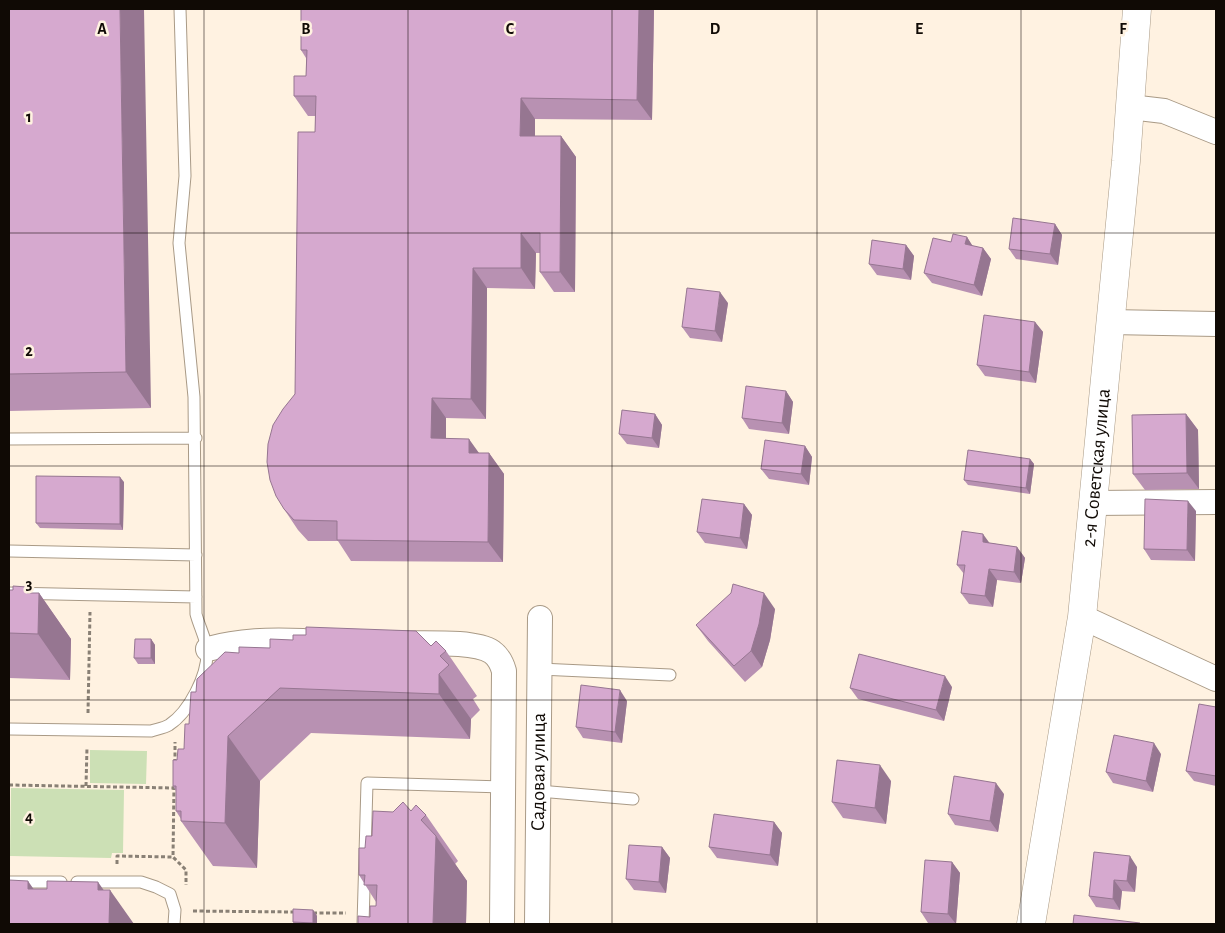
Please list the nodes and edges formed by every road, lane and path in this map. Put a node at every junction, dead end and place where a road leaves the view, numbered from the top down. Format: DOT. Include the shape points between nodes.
graph roads {
  1 [pos="180,9"];
  2 [pos="1137,9"];
  3 [pos="1130,108"];
  4 [pos="1216,132"];
  5 [pos="1110,322"];
  6 [pos="1216,324"];
  7 [pos="196,438"];
  8 [pos="9,439"];
  9 [pos="1216,502"];
  10 [pos="1092,503"];
  11 [pos="9,552"];
  12 [pos="196,555"];
  13 [pos="9,593"];
  14 [pos="90,595"];
  15 [pos="196,597"];
  16 [pos="1082,617"];
  17 [pos="540,618"];
  18 [pos="326,642"];
  19 [pos="375,643"];
  20 [pos="208,649"];
  21 [pos="540,669"];
  22 [pos="670,675"];
  23 [pos="1216,679"];
  24 [pos="88,693"];
  25 [pos="179,717"];
  26 [pos="9,729"];
  27 [pos="175,768"];
  28 [pos="174,778"];
  29 [pos="9,785"];
  30 [pos="503,787"];
  31 [pos="174,788"];
  32 [pos="539,791"];
  33 [pos="633,799"];
  34 [pos="173,857"];
  35 [pos="9,882"];
  36 [pos="116,882"];
  37 [pos="180,910"];
  38 [pos="363,919"];
  39 [pos="174,924"];
  40 [pos="502,924"];
  41 [pos="537,924"];
  42 [pos="1031,924"];
  1 -- 7 [label="lane" via="186,176 179,244"];
  2 -- 3 [label="street, 2-я Советская улица"];
  3 -- 4 [label="street" via="1164,111"];
  3 -- 5 [label="street, 2-я Советская улица"];
  5 -- 6 [label="street"];
  5 -- 10 [label="street, 2-я Советская улица"];
  7 -- 8 [label="lane"];
  7 -- 12 [label="lane"];
  9 -- 10 [label="street"];
  10 -- 16 [label="street, 2-я Советская улица"];
  11 -- 12 [label="lane"];
  12 -- 15 [label="lane"];
  13 -- 14 [label="lane"];
  14 -- 15 [label="lane"];
  14 -- 24 [label="path"];
  15 -- 20 [label="lane" via="199,627"];
  16 -- 23 [label="street"];
  16 -- 42 [label="street, 2-я Советская улица"];
  17 -- 21 [label="street, Садовая улица"];
  18 -- 20 [label="street" via="257,640"];
  19 -- 30 [label="street" via="473,645 493,652 501,661 504,672"];
  20 -- 25 [label="lane" via="207,666 194,695"];
  21 -- 22 [label="lane"];
  21 -- 32 [label="street, Садовая улица"];
  25 -- 26 [label="lane" via="167,726 151,731"];
  25 -- 27 [label="path"];
  28 -- 31 [label="path"];
  29 -- 31 [label="path"];
  30 -- 38 [label="lane" via="367,783"];
  30 -- 40 [label="street"];
  31 -- 34 [label="path"];
  32 -- 33 [label="lane"];
  32 -- 41 [label="street, Садовая улица"];
  34 -- 36 [label="path" via="117,856"];
  34 -- 37 [label="path" via="186,870"];
  35 -- 36 [label="lane"];
  36 -- 37 [label="lane" via="140,882 156,887 170,894"];
  37 -- 38 [label="path"];
  37 -- 39 [label="lane"];
}
